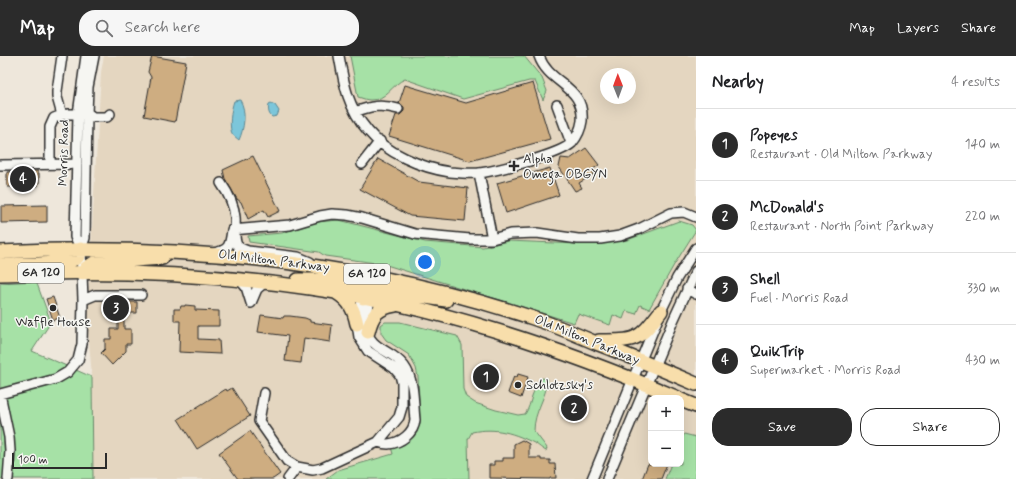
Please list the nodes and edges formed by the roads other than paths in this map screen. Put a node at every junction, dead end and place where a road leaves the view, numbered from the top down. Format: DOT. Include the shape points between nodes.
graph roads {
  1 [pos="62,56"];
  2 [pos="86,56"];
  3 [pos="94,56"];
  4 [pos="339,56"];
  5 [pos="539,56"];
  6 [pos="557,105"];
  7 [pos="398,109"];
  8 [pos="355,112"];
  9 [pos="85,114"];
  10 [pos="62,115"];
  11 [pos="380,141"];
  12 [pos="572,143"];
  13 [pos="50,164"];
  14 [pos="77,164"];
  15 [pos="362,164"];
  16 [pos="0,165"];
  17 [pos="479,173"];
  18 [pos="221,183"];
  19 [pos="696,217"];
  20 [pos="234,230"];
  21 [pos="492,239"];
  22 [pos="696,248"];
  23 [pos="82,249"];
  24 [pos="0,252"];
  25 [pos="184,252"];
  26 [pos="206,254"];
  27 [pos="0,265"];
  28 [pos="321,266"];
  29 [pos="696,271"];
  30 [pos="83,273"];
  31 [pos="0,274"];
  32 [pos="240,280"];
  33 [pos="269,283"];
  34 [pos="369,287"];
  35 [pos="687,289"];
  36 [pos="336,292"];
  37 [pos="696,294"];
  38 [pos="141,295"];
  39 [pos="83,300"];
  40 [pos="396,304"];
  41 [pos="661,311"];
  42 [pos="362,328"];
  43 [pos="591,341"];
  44 [pos="640,361"];
  45 [pos="654,367"];
  46 [pos="633,379"];
  47 [pos="646,384"];
  48 [pos="696,384"];
  49 [pos="264,393"];
  50 [pos="671,395"];
  51 [pos="684,401"];
  52 [pos="696,406"];
  53 [pos="378,442"];
  54 [pos="297,467"];
  55 [pos="8,479"];
  56 [pos="288,479"];
  57 [pos="592,479"];
  58 [pos="607,479"];
  1 -- 10 [label="street" via="57,90"];
  2 -- 9 [label="street, Morris Road"];
  3 -- 9 [label="street, Morris Road"];
  4 -- 8 [label="street" via="343,81"];
  5 -- 12 [label="street" via="548,72 575,94 579,102 582,121"];
  6 -- 12 [label="street"];
  7 -- 8 [label="street" via="377,105"];
  8 -- 11 [label="street" via="369,132"];
  9 -- 10 [label="street"];
  9 -- 14 [label="street, Morris Road"];
  9 -- 23 [label="street, Morris Road" via="85,238"];
  10 -- 13 [label="street" via="54,118 50,127"];
  11 -- 15 [label="street"];
  11 -- 17 [label="street" via="400,156 423,166 450,172"];
  12 -- 17 [label="street" via="532,160"];
  13 -- 14 [label="street"];
  13 -- 16 [label="street"];
  14 -- 23 [label="street, Morris Road" via="76,237"];
  17 -- 21 [label="street"];
  18 -- 20 [label="street" via="232,203"];
  19 -- 21 [label="street" via="684,212 671,213 633,232 600,239 510,234"];
  20 -- 21 [label="street" via="290,225 332,214 362,218 415,234 470,240"];
  20 -- 26 [label="street" via="227,249"];
  20 -- 28 [label="street" via="240,248 298,257"];
  22 -- 41 [label="street" via="677,278"];
  23 -- 24 [label="highway, Old Milton Parkway / GA 120"];
  23 -- 25 [label="highway, Old Milton Parkway / GA 120"];
  23 -- 27 [label="highway" via="76,259 64,262"];
  23 -- 30 [label="street, Morris Road"];
  25 -- 26 [label="highway, Old Milton Parkway / GA 120"];
  25 -- 30 [label="highway" via="162,258 94,263"];
  26 -- 28 [label="highway, Old Milton Parkway / GA 120"];
  28 -- 34 [label="highway, Old Milton Parkway / GA 120"];
  29 -- 35 [label="street"];
  30 -- 31 [label="highway, Old Milton Parkway / GA 120"];
  30 -- 32 [label="highway, Old Milton Parkway / GA 120" via="165,274"];
  30 -- 39 [label="street, Morris Road"];
  32 -- 33 [label="highway, Old Milton Parkway / GA 120"];
  32 -- 33 [label="street" via="246,287 251,302 256,289"];
  33 -- 34 [label="highway" via="319,280"];
  33 -- 36 [label="highway, Old Milton Parkway / GA 120"];
  34 -- 36 [label="highway, Old Milton Parkway / GA 120"];
  34 -- 40 [label="highway, Old Milton Parkway / GA 120"];
  34 -- 42 [label="street"];
  34 -- 42 [label="street" via="366,325"];
  34 -- 43 [label="highway, Old Milton Parkway / GA 120" via="471,299 534,318"];
  35 -- 37 [label="street"];
  35 -- 45 [label="street"];
  36 -- 42 [label="highway" via="350,303"];
  38 -- 39 [label="street" via="95,295"];
  39 -- 55 [label="street, Morris Road" via="81,351 71,369 56,379 0,394 8,424"];
  40 -- 42 [label="highway" via="374,314"];
  40 -- 46 [label="highway, Old Milton Parkway / GA 120" via="518,337"];
  41 -- 43 [label="highway" via="648,328 636,338"];
  41 -- 44 [label="street"];
  42 -- 53 [label="street" via="359,337 365,347 394,368 402,383 402,407 399,417"];
  42 -- 53 [label="street" via="379,348 404,366 412,386 415,420 412,432 388,444"];
  43 -- 44 [label="highway, Old Milton Parkway / GA 120"];
  44 -- 45 [label="highway, Old Milton Parkway / GA 120"];
  44 -- 46 [label="street"];
  45 -- 47 [label="street"];
  45 -- 48 [label="highway, Old Milton Parkway / GA 120"];
  46 -- 47 [label="highway, Old Milton Parkway / GA 120"];
  46 -- 57 [label="street"];
  47 -- 50 [label="highway, Old Milton Parkway / GA 120"];
  47 -- 58 [label="street"];
  49 -- 54 [label="street" via="259,421 287,461"];
  51 -- 52 [label="highway"];
  53 -- 54 [label="street" via="322,468 313,470"];
  54 -- 56 [label="street"];
}
